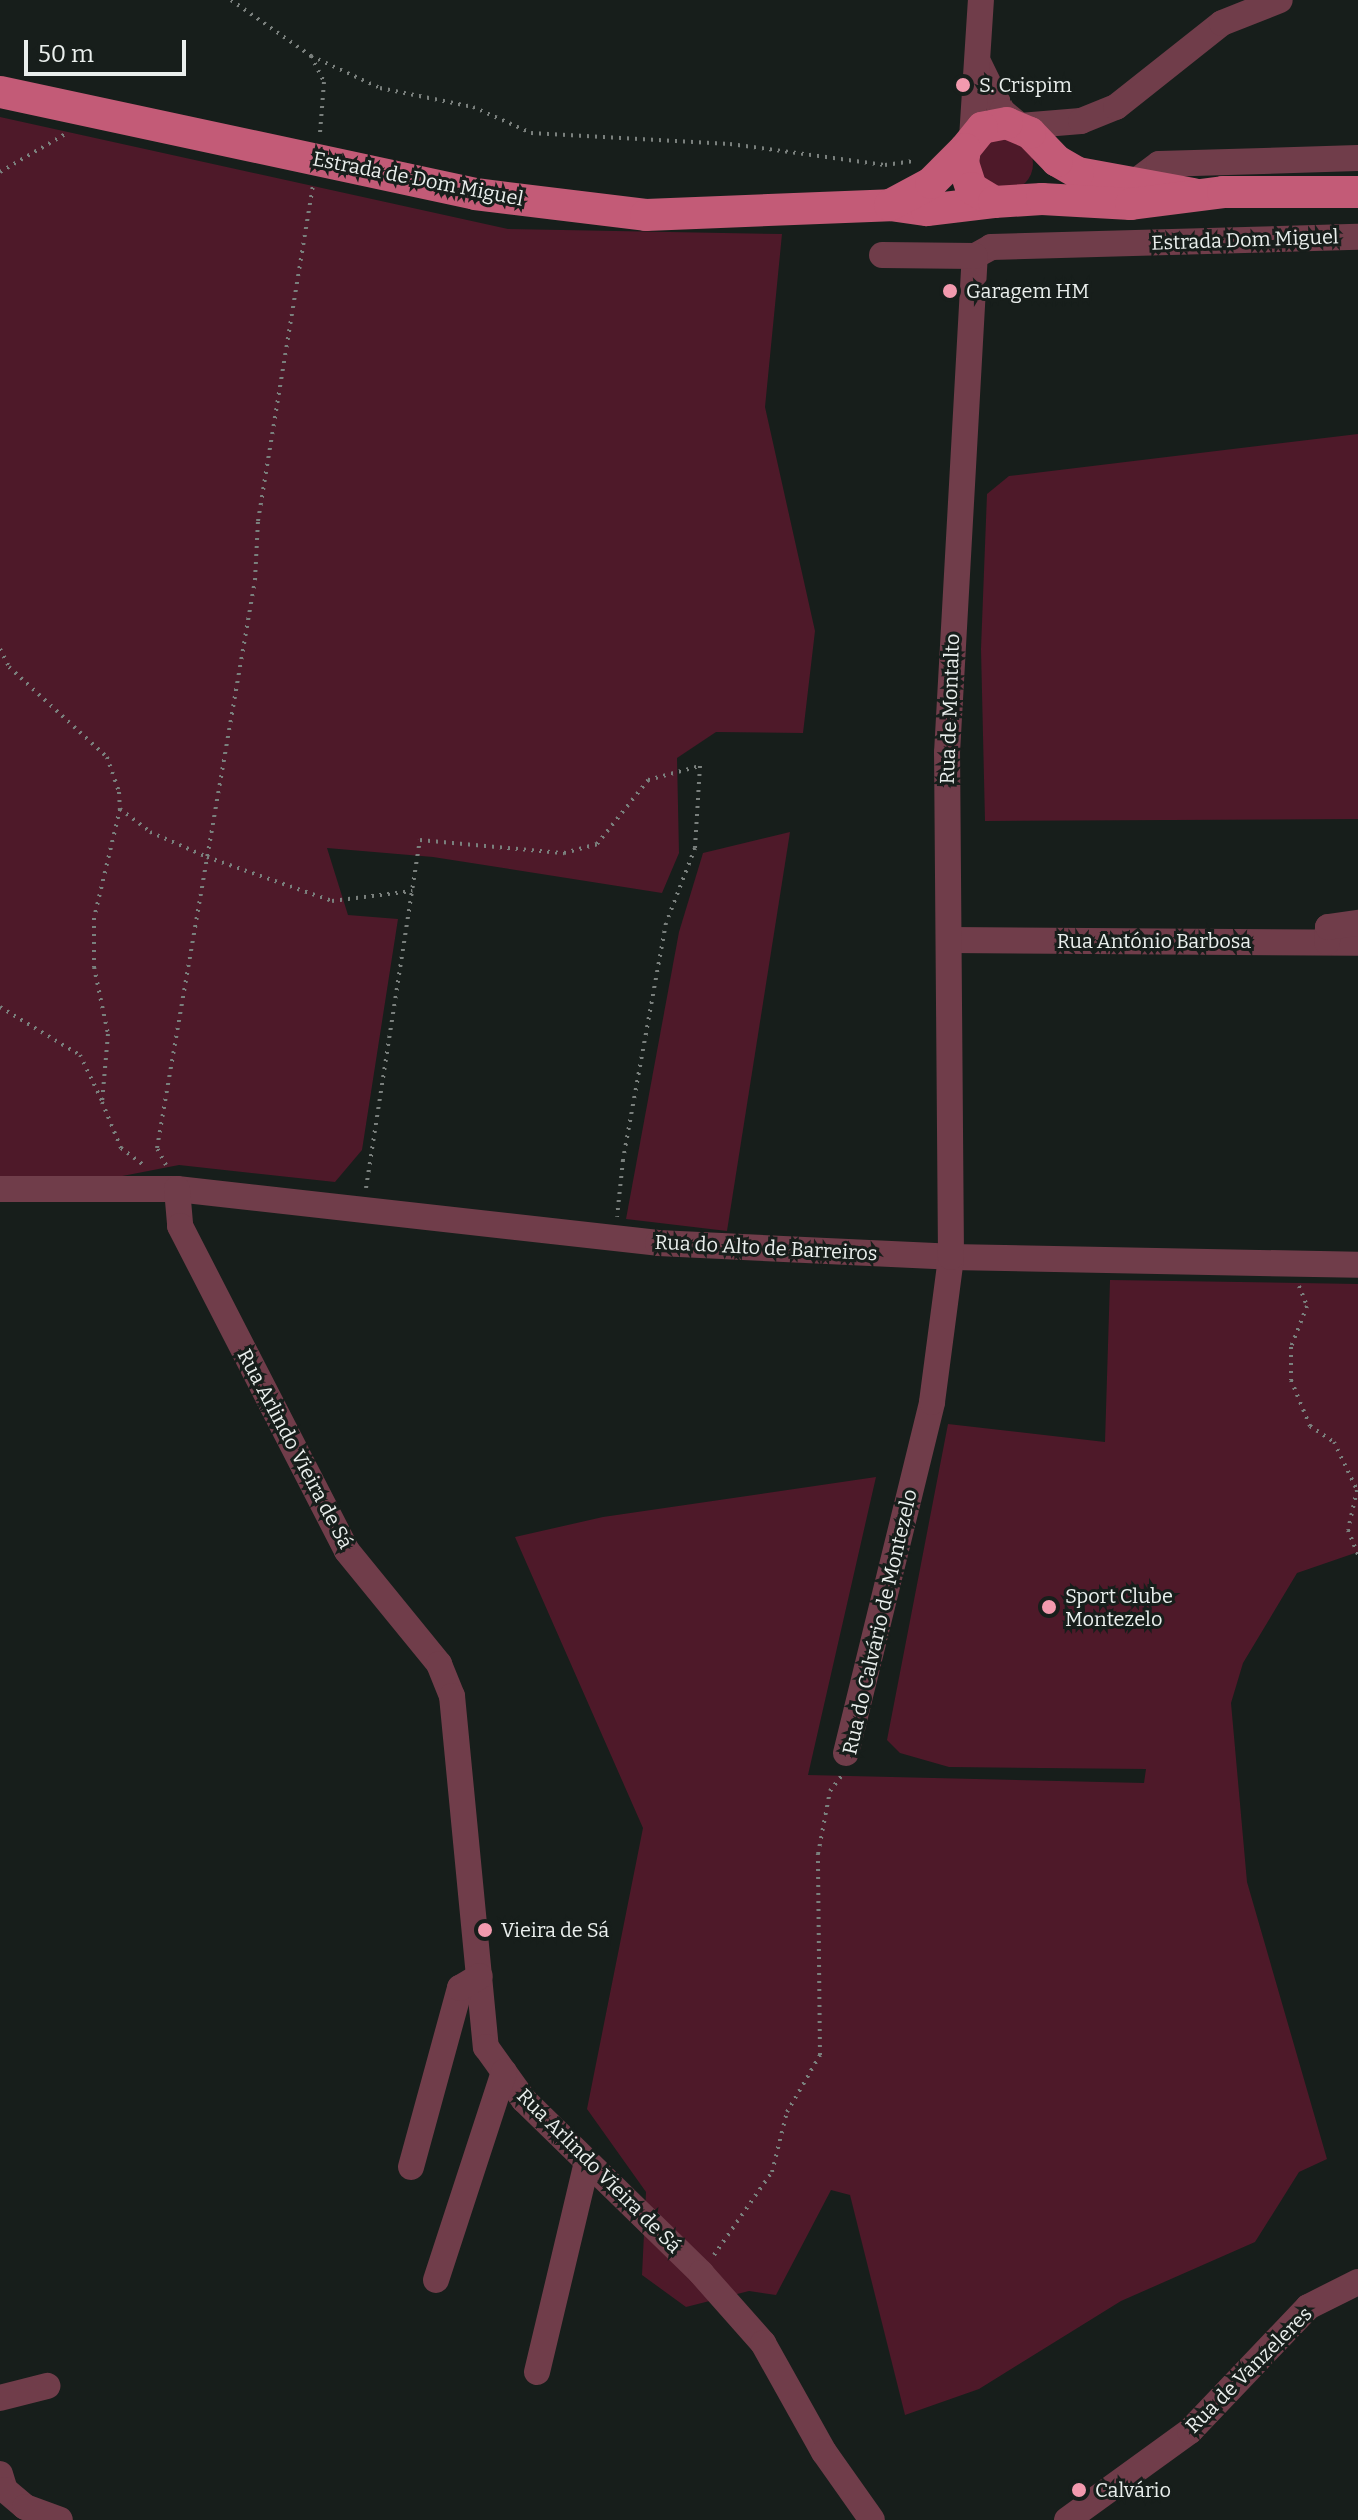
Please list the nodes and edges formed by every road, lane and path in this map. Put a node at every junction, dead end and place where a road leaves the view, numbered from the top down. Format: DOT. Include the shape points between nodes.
graph roads {
  1 [pos="231,0"];
  2 [pos="981,0"];
  3 [pos="1280,0"];
  4 [pos="311,56"];
  5 [pos="979,64"];
  6 [pos="0,92"];
  7 [pos="79,109"];
  8 [pos="1040,131"];
  9 [pos="969,143"];
  10 [pos="1358,158"];
  11 [pos="318,160"];
  12 [pos="919,160"];
  13 [pos="0,172"];
  14 [pos="1358,192"];
  15 [pos="1131,194"];
  16 [pos="1007,201"];
  17 [pos="890,205"];
  18 [pos="1358,237"];
  19 [pos="1131,244"];
  20 [pos="882,255"];
  21 [pos="975,256"];
  22 [pos="0,649"];
  23 [pos="120,809"];
  24 [pos="207,857"];
  25 [pos="412,891"];
  26 [pos="1358,923"];
  27 [pos="949,940"];
  28 [pos="1327,942"];
  29 [pos="1358,943"];
  30 [pos="0,1007"];
  31 [pos="102,1102"];
  32 [pos="0,1189"];
  33 [pos="177,1189"];
  34 [pos="363,1210"];
  35 [pos="616,1238"];
  36 [pos="951,1257"];
  37 [pos="1294,1264"];
  38 [pos="1358,1265"];
  39 [pos="1358,1555"];
  40 [pos="846,1753"];
  41 [pos="480,1976"];
  42 [pos="504,2072"];
  43 [pos="587,2162"];
  44 [pos="411,2167"];
  45 [pos="701,2273"];
  46 [pos="436,2280"];
  47 [pos="1358,2282"];
  48 [pos="537,2372"];
  49 [pos="47,2386"];
  50 [pos="0,2398"];
  51 [pos="0,2474"];
  52 [pos="60,2520"];
  53 [pos="872,2520"];
  54 [pos="1067,2520"];
  1 -- 4 [label="path"];
  2 -- 5 [label="street"];
  3 -- 8 [label="street" via="1222,23 1103,116"];
  4 -- 11 [label="path" via="324,82"];
  4 -- 12 [label="path" via="380,88 473,107 531,133 730,144 885,165"];
  5 -- 8 [label="street" via="1002,111"];
  5 -- 9 [label="street"];
  6 -- 7 [label="main road, Estrada de Dom Miguel"];
  7 -- 11 [label="main road, Estrada de Dom Miguel"];
  7 -- 13 [label="path" via="74,129"];
  8 -- 9 [label="main road" via="994,124"];
  8 -- 15 [label="main road" via="1078,173"];
  8 -- 16 [label="main road" via="1039,181"];
  9 -- 16 [label="main road" via="963,163 971,188"];
  9 -- 17 [label="main road" via="931,183"];
  10 -- 15 [label="street" via="1159,164"];
  11 -- 17 [label="main road, Estrada de Dom Miguel" via="475,194 646,215"];
  11 -- 24 [label="path" via="302,232 296,308"];
  14 -- 15 [label="main road"];
  15 -- 16 [label="main road"];
  15 -- 19 [label="street, Estrada Dom Miguel"];
  16 -- 17 [label="main road" via="927,210"];
  18 -- 19 [label="street, Estrada Dom Miguel"];
  19 -- 21 [label="street, Estrada Dom Miguel" via="991,247"];
  20 -- 21 [label="street"];
  21 -- 27 [label="street, Rua de Montalto" via="947,753"];
  22 -- 23 [label="path" via="9,667 107,757"];
  23 -- 24 [label="path" via="150,832"];
  23 -- 31 [label="path" via="94,918 94,967 108,1034"];
  24 -- 25 [label="path" via="332,901"];
  24 -- 33 [label="path" via="157,1148"];
  25 -- 34 [label="path"];
  25 -- 35 [label="path" via="420,840 564,853 597,844 648,780 700,766 695,848 666,923 623,1160"];
  26 -- 28 [label="street" via="1328,927"];
  27 -- 28 [label="street, Rua António Barbosa"];
  27 -- 36 [label="street, Rua de Montalto"];
  28 -- 29 [label="street, Rua António Barbosa"];
  30 -- 31 [label="path" via="80,1055"];
  31 -- 33 [label="path" via="121,1148"];
  32 -- 33 [label="street, Rua do Alto de Barreiros"];
  33 -- 34 [label="street, Rua do Alto de Barreiros"];
  33 -- 41 [label="street, Rua Arlindo Vieira de Sá" via="180,1226 347,1551 439,1664 452,1696"];
  34 -- 35 [label="street, Rua do Alto de Barreiros"];
  35 -- 36 [label="street, Rua do Alto de Barreiros"];
  36 -- 37 [label="street, Rua do Alto de Barreiros"];
  36 -- 40 [label="street, Rua do Calvário de Montezelo" via="932,1402"];
  37 -- 38 [label="street, Rua do Alto de Barreiros"];
  37 -- 39 [label="path" via="1307,1306 1291,1347 1291,1380 1310,1426 1334,1442 1357,1490 1348,1530"];
  40 -- 45 [label="path, Rua do Calvário de Montezelo" via="848,1768 830,1791 818,1854 820,2055 787,2112 772,2172"];
  41 -- 42 [label="street, Rua Arlindo Vieira de Sá" via="486,2047"];
  41 -- 44 [label="street" via="460,1988"];
  42 -- 43 [label="street, Rua Arlindo Vieira de Sá" via="524,2100"];
  42 -- 46 [label="street"];
  43 -- 45 [label="street, Rua Arlindo Vieira de Sá"];
  43 -- 48 [label="street"];
  45 -- 53 [label="street" via="763,2343 824,2452"];
  47 -- 54 [label="street, Rua de Vanzeleres" via="1308,2307 1190,2431"];
  49 -- 50 [label="street"];
  51 -- 52 [label="street" via="5,2490 25,2507"];
}
